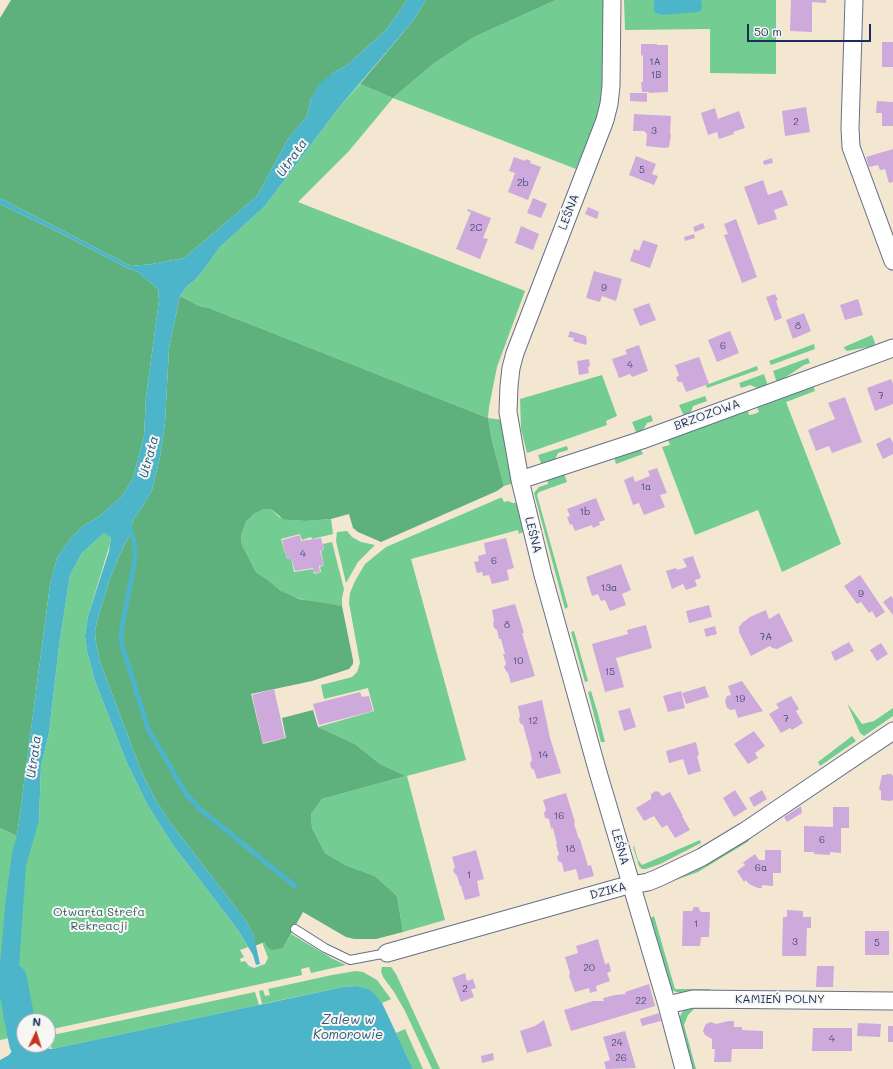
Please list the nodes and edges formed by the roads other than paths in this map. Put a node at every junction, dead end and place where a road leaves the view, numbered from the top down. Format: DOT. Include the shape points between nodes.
graph roads {
  1 [pos="612,0"];
  2 [pos="854,0"];
  3 [pos="893,261"];
  4 [pos="893,348"];
  5 [pos="520,480"];
  6 [pos="893,731"];
  7 [pos="632,885"];
  8 [pos="295,929"];
  9 [pos="387,953"];
  10 [pos="893,1001"];
  11 [pos="667,1004"];
  12 [pos="684,1069"];
  1 -- 5 [label="street, LEŚNA" via="611,86 607,112 511,368 508,412"];
  2 -- 3 [label="street" via="850,128 852,147"];
  4 -- 5 [label="street, BRZOZOWA" via="642,440"];
  5 -- 7 [label="street, LEŚNA" via="543,575"];
  6 -- 7 [label="street, DZIKA" via="702,857 648,882"];
  7 -- 9 [label="street, DZIKA"];
  7 -- 11 [label="street, LEŚNA"];
  8 -- 9 [label="lane, DZIKA" via="350,960"];
  10 -- 11 [label="street, KAMIEŃ POLNY" via="693,999"];
  11 -- 12 [label="street, LEŚNA"];
}
